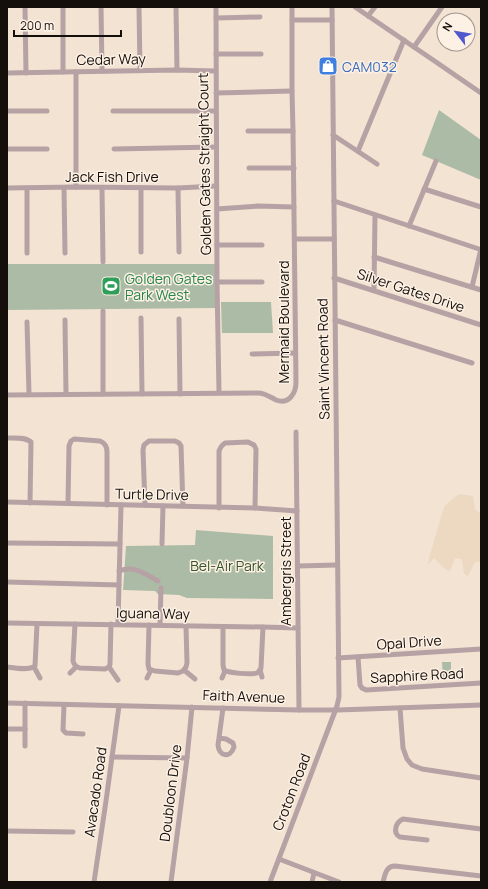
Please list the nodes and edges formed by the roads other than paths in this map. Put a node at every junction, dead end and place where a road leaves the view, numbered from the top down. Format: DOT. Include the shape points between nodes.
graph roads {
  1 [pos="25,7"];
  2 [pos="63,7"];
  3 [pos="101,7"];
  4 [pos="139,7"];
  5 [pos="176,7"];
  6 [pos="216,7"];
  7 [pos="292,7"];
  8 [pos="332,7"];
  9 [pos="355,7"];
  10 [pos="375,7"];
  11 [pos="442,7"];
  12 [pos="368,16"];
  13 [pos="260,17"];
  14 [pos="216,18"];
  15 [pos="292,20"];
  16 [pos="332,20"];
  17 [pos="404,40"];
  18 [pos="414,47"];
  19 [pos="216,54"];
  20 [pos="261,54"];
  21 [pos="140,70"];
  22 [pos="177,70"];
  23 [pos="215,71"];
  24 [pos="26,72"];
  25 [pos="63,72"];
  26 [pos="76,72"];
  27 [pos="102,72"];
  28 [pos="7,73"];
  29 [pos="292,91"];
  30 [pos="216,92"];
  31 [pos="481,94"];
  32 [pos="47,111"];
  33 [pos="113,111"];
  34 [pos="216,111"];
  35 [pos="7,112"];
  36 [pos="248,131"];
  37 [pos="293,131"];
  38 [pos="333,135"];
  39 [pos="216,147"];
  40 [pos="7,149"];
  41 [pos="47,149"];
  42 [pos="114,149"];
  43 [pos="358,151"];
  44 [pos="436,161"];
  45 [pos="377,164"];
  46 [pos="248,168"];
  47 [pos="294,168"];
  48 [pos="216,186"];
  49 [pos="76,187"];
  50 [pos="7,188"];
  51 [pos="27,188"];
  52 [pos="64,188"];
  53 [pos="102,188"];
  54 [pos="141,188"];
  55 [pos="178,188"];
  56 [pos="424,189"];
  57 [pos="334,201"];
  58 [pos="294,207"];
  59 [pos="481,207"];
  60 [pos="218,208"];
  61 [pos="375,215"];
  62 [pos="409,226"];
  63 [pos="295,239"];
  64 [pos="334,239"];
  65 [pos="217,244"];
  66 [pos="262,245"];
  67 [pos="65,252"];
  68 [pos="141,252"];
  69 [pos="179,252"];
  70 [pos="27,253"];
  71 [pos="374,257"];
  72 [pos="103,262"];
  73 [pos="334,278"];
  74 [pos="217,282"];
  75 [pos="262,282"];
  76 [pos="472,287"];
  77 [pos="374,290"];
  78 [pos="481,290"];
  79 [pos="103,311"];
  80 [pos="141,318"];
  81 [pos="179,319"];
  82 [pos="65,320"];
  83 [pos="335,320"];
  84 [pos="27,322"];
  85 [pos="481,325"];
  86 [pos="295,353"];
  87 [pos="252,354"];
  88 [pos="472,363"];
  89 [pos="219,393"];
  90 [pos="29,394"];
  91 [pos="66,394"];
  92 [pos="103,394"];
  93 [pos="142,394"];
  94 [pos="180,394"];
  95 [pos="7,395"];
  96 [pos="296,432"];
  97 [pos="7,438"];
  98 [pos="7,502"];
  99 [pos="30,503"];
  100 [pos="68,503"];
  101 [pos="107,505"];
  102 [pos="121,505"];
  103 [pos="145,505"];
  104 [pos="163,506"];
  105 [pos="182,506"];
  106 [pos="219,508"];
  107 [pos="255,508"];
  108 [pos="297,511"];
  109 [pos="7,543"];
  110 [pos="120,544"];
  111 [pos="162,544"];
  112 [pos="338,565"];
  113 [pos="298,566"];
  114 [pos="119,571"];
  115 [pos="158,581"];
  116 [pos="7,582"];
  117 [pos="119,585"];
  118 [pos="161,588"];
  119 [pos="7,623"];
  120 [pos="37,624"];
  121 [pos="75,624"];
  122 [pos="111,624"];
  123 [pos="118,624"];
  124 [pos="149,625"];
  125 [pos="160,625"];
  126 [pos="186,626"];
  127 [pos="223,627"];
  128 [pos="263,627"];
  129 [pos="298,628"];
  130 [pos="481,650"];
  131 [pos="358,657"];
  132 [pos="338,658"];
  133 [pos="7,667"];
  134 [pos="34,667"];
  135 [pos="76,667"];
  136 [pos="109,667"];
  137 [pos="151,670"];
  138 [pos="184,670"];
  139 [pos="260,670"];
  140 [pos="225,671"];
  141 [pos="70,673"];
  142 [pos="262,677"];
  143 [pos="40,678"];
  144 [pos="147,678"];
  145 [pos="222,678"];
  146 [pos="195,679"];
  147 [pos="118,680"];
  148 [pos="481,683"];
  149 [pos="7,703"];
  150 [pos="25,703"];
  151 [pos="64,705"];
  152 [pos="481,705"];
  153 [pos="118,706"];
  154 [pos="192,707"];
  155 [pos="223,708"];
  156 [pos="400,708"];
  157 [pos="299,710"];
  158 [pos="335,710"];
  159 [pos="7,729"];
  160 [pos="25,729"];
  161 [pos="83,734"];
  162 [pos="219,738"];
  163 [pos="25,746"];
  164 [pos="112,757"];
  165 [pos="187,758"];
  166 [pos="481,778"];
  167 [pos="481,829"];
  168 [pos="7,831"];
  169 [pos="73,832"];
  170 [pos="427,840"];
  171 [pos="279,859"];
  172 [pos="314,873"];
  173 [pos="481,876"];
  174 [pos="94,882"];
  175 [pos="171,882"];
  176 [pos="270,882"];
  177 [pos="312,882"];
  178 [pos="339,882"];
  179 [pos="383,882"];
  1 -- 24 [label="street"];
  2 -- 25 [label="street"];
  3 -- 27 [label="street"];
  4 -- 21 [label="street"];
  5 -- 22 [label="street"];
  6 -- 14 [label="street, Golden Gates Straight Court"];
  7 -- 15 [label="street, Mermaid Boulevard"];
  8 -- 16 [label="street, Saint Vincent Road"];
  9 -- 12 [label="street"];
  10 -- 12 [label="street"];
  11 -- 18 [label="street"];
  12 -- 17 [label="street"];
  13 -- 14 [label="street"];
  14 -- 19 [label="street, Golden Gates Straight Court"];
  15 -- 16 [label="street"];
  15 -- 29 [label="street, Mermaid Boulevard"];
  16 -- 38 [label="street, Saint Vincent Road"];
  17 -- 18 [label="street"];
  17 -- 43 [label="street"];
  18 -- 31 [label="street"];
  19 -- 20 [label="street"];
  19 -- 23 [label="street, Golden Gates Straight Court"];
  21 -- 22 [label="street, Cedar Way"];
  21 -- 27 [label="street, Cedar Way"];
  22 -- 23 [label="street, Cedar Way"];
  23 -- 30 [label="street, Golden Gates Straight Court"];
  24 -- 25 [label="street, Cedar Way"];
  24 -- 28 [label="street, Cedar Way"];
  25 -- 26 [label="street, Cedar Way"];
  26 -- 27 [label="street, Cedar Way"];
  26 -- 49 [label="street"];
  29 -- 30 [label="street"];
  29 -- 37 [label="street, Mermaid Boulevard"];
  30 -- 34 [label="street, Golden Gates Straight Court"];
  32 -- 35 [label="street"];
  33 -- 34 [label="street"];
  34 -- 39 [label="street, Golden Gates Straight Court"];
  36 -- 37 [label="street"];
  37 -- 47 [label="street, Mermaid Boulevard"];
  38 -- 43 [label="street"];
  38 -- 57 [label="street, Saint Vincent Road"];
  39 -- 42 [label="street"];
  39 -- 48 [label="street, Golden Gates Straight Court"];
  40 -- 41 [label="street"];
  43 -- 45 [label="street"];
  44 -- 56 [label="street"];
  46 -- 47 [label="street"];
  47 -- 58 [label="street, Mermaid Boulevard"];
  48 -- 55 [label="street, Jack Fish Drive"];
  48 -- 60 [label="street, Golden Gates Straight Court"];
  49 -- 52 [label="street, Jack Fish Drive"];
  49 -- 53 [label="street, Jack Fish Drive"];
  50 -- 51 [label="street, Jack Fish Drive"];
  51 -- 52 [label="street, Jack Fish Drive"];
  51 -- 70 [label="street"];
  52 -- 67 [label="street"];
  53 -- 54 [label="street, Jack Fish Drive"];
  53 -- 72 [label="street"];
  54 -- 55 [label="street, Jack Fish Drive"];
  54 -- 68 [label="street"];
  55 -- 69 [label="street"];
  56 -- 59 [label="street"];
  56 -- 62 [label="street"];
  57 -- 61 [label="street"];
  57 -- 64 [label="street, Saint Vincent Road"];
  58 -- 60 [label="street"];
  58 -- 63 [label="street, Mermaid Boulevard"];
  60 -- 65 [label="street, Golden Gates Straight Court"];
  61 -- 62 [label="street"];
  61 -- 71 [label="street"];
  62 -- 76 [label="street" via="480,250"];
  63 -- 64 [label="street"];
  63 -- 86 [label="street, Mermaid Boulevard"];
  64 -- 73 [label="street, Saint Vincent Road"];
  65 -- 66 [label="street"];
  65 -- 74 [label="street, Golden Gates Straight Court"];
  71 -- 76 [label="street"];
  71 -- 77 [label="street"];
  73 -- 77 [label="street, Silver Gates Drive"];
  73 -- 83 [label="street, Saint Vincent Road"];
  74 -- 75 [label="street"];
  74 -- 89 [label="street, Golden Gates Straight Court"];
  76 -- 78 [label="street"];
  77 -- 85 [label="street, Silver Gates Drive"];
  79 -- 92 [label="street"];
  80 -- 93 [label="street"];
  81 -- 94 [label="street"];
  82 -- 91 [label="street"];
  83 -- 88 [label="street"];
  83 -- 112 [label="street, Saint Vincent Road"];
  84 -- 90 [label="street"];
  86 -- 87 [label="street"];
  86 -- 89 [label="street, Mermaid Boulevard" via="296,385 288,400 280,401 258,392"];
  89 -- 94 [label="street, Mermaid Boulevard"];
  90 -- 91 [label="street, Mermaid Boulevard"];
  90 -- 95 [label="street, Mermaid Boulevard"];
  91 -- 92 [label="street, Mermaid Boulevard"];
  92 -- 93 [label="street, Mermaid Boulevard"];
  93 -- 94 [label="street, Mermaid Boulevard"];
  96 -- 108 [label="street, Ambergris Street"];
  97 -- 99 [label="street" via="26,439 31,442"];
  98 -- 99 [label="street, Turtle Drive"];
  99 -- 100 [label="street, Turtle Drive"];
  100 -- 101 [label="street, Turtle Drive"];
  100 -- 101 [label="street" via="69,446 75,439 100,441 106,446"];
  101 -- 102 [label="street, Turtle Drive"];
  102 -- 103 [label="street, Turtle Drive"];
  102 -- 110 [label="street"];
  103 -- 104 [label="street, Turtle Drive"];
  103 -- 105 [label="street" via="143,450 150,440 175,441 181,446"];
  104 -- 105 [label="street, Turtle Drive"];
  104 -- 111 [label="street"];
  105 -- 106 [label="street, Turtle Drive"];
  106 -- 107 [label="street, Turtle Drive"];
  106 -- 107 [label="street" via="220,448 225,443 248,442 256,449"];
  107 -- 108 [label="street, Turtle Drive"];
  108 -- 113 [label="street, Ambergris Street"];
  109 -- 110 [label="street"];
  110 -- 114 [label="street"];
  112 -- 113 [label="street"];
  112 -- 132 [label="street, Saint Vincent Road"];
  113 -- 129 [label="street, Ambergris Street"];
  114 -- 115 [label="street" via="131,568"];
  114 -- 117 [label="street"];
  116 -- 117 [label="street"];
  117 -- 123 [label="street"];
  118 -- 125 [label="street"];
  119 -- 120 [label="street, Iguana Way"];
  120 -- 121 [label="street, Iguana Way"];
  120 -- 134 [label="street"];
  121 -- 122 [label="street, Iguana Way"];
  121 -- 135 [label="street" via="73,661"];
  122 -- 123 [label="street, Iguana Way"];
  122 -- 136 [label="street"];
  123 -- 124 [label="street, Iguana Way"];
  124 -- 125 [label="street, Iguana Way"];
  124 -- 137 [label="street" via="148,664"];
  125 -- 126 [label="street, Iguana Way"];
  126 -- 127 [label="street, Iguana Way"];
  126 -- 138 [label="street" via="187,663"];
  127 -- 128 [label="street, Iguana Way"];
  127 -- 140 [label="street"];
  128 -- 129 [label="street, Iguana Way"];
  128 -- 139 [label="street"];
  129 -- 157 [label="street, Ambergris Street"];
  130 -- 131 [label="street, Opal Drive"];
  131 -- 132 [label="street, Opal Drive"];
  131 -- 148 [label="street, Sapphire Road" via="360,685 366,690"];
  132 -- 158 [label="street, Saint Vincent Road" via="338,697"];
  133 -- 134 [label="street"];
  134 -- 143 [label="street"];
  135 -- 136 [label="street"];
  135 -- 141 [label="street"];
  136 -- 147 [label="street"];
  137 -- 138 [label="street" via="178,673"];
  137 -- 144 [label="street"];
  138 -- 146 [label="street"];
  139 -- 140 [label="street" via="253,674"];
  139 -- 142 [label="street"];
  140 -- 145 [label="street"];
  149 -- 150 [label="street, Faith Avenue"];
  150 -- 151 [label="street, Faith Avenue"];
  150 -- 160 [label="street"];
  151 -- 153 [label="street, Faith Avenue"];
  151 -- 161 [label="street" via="63,730 66,733"];
  152 -- 156 [label="street, Faith Avenue"];
  153 -- 154 [label="street, Faith Avenue"];
  153 -- 164 [label="street, Avacado Road"];
  154 -- 155 [label="street, Faith Avenue"];
  154 -- 165 [label="street, Doubloon Drive"];
  155 -- 157 [label="street, Faith Avenue"];
  155 -- 162 [label="street"];
  156 -- 158 [label="street, Faith Avenue"];
  156 -- 166 [label="street" via="403,748 412,765 422,770"];
  157 -- 158 [label="street, Faith Avenue"];
  158 -- 171 [label="street, Croton Road"];
  159 -- 160 [label="street"];
  160 -- 163 [label="street"];
  164 -- 165 [label="street"];
  164 -- 174 [label="street, Avacado Road"];
  165 -- 175 [label="street, Doubloon Drive"];
  167 -- 170 [label="street" via="403,819 396,826 397,836"];
  168 -- 169 [label="street"];
  171 -- 172 [label="street"];
  171 -- 176 [label="street, Croton Road"];
  172 -- 177 [label="street"];
  172 -- 178 [label="street"];
  173 -- 179 [label="street" via="390,866"];
}
